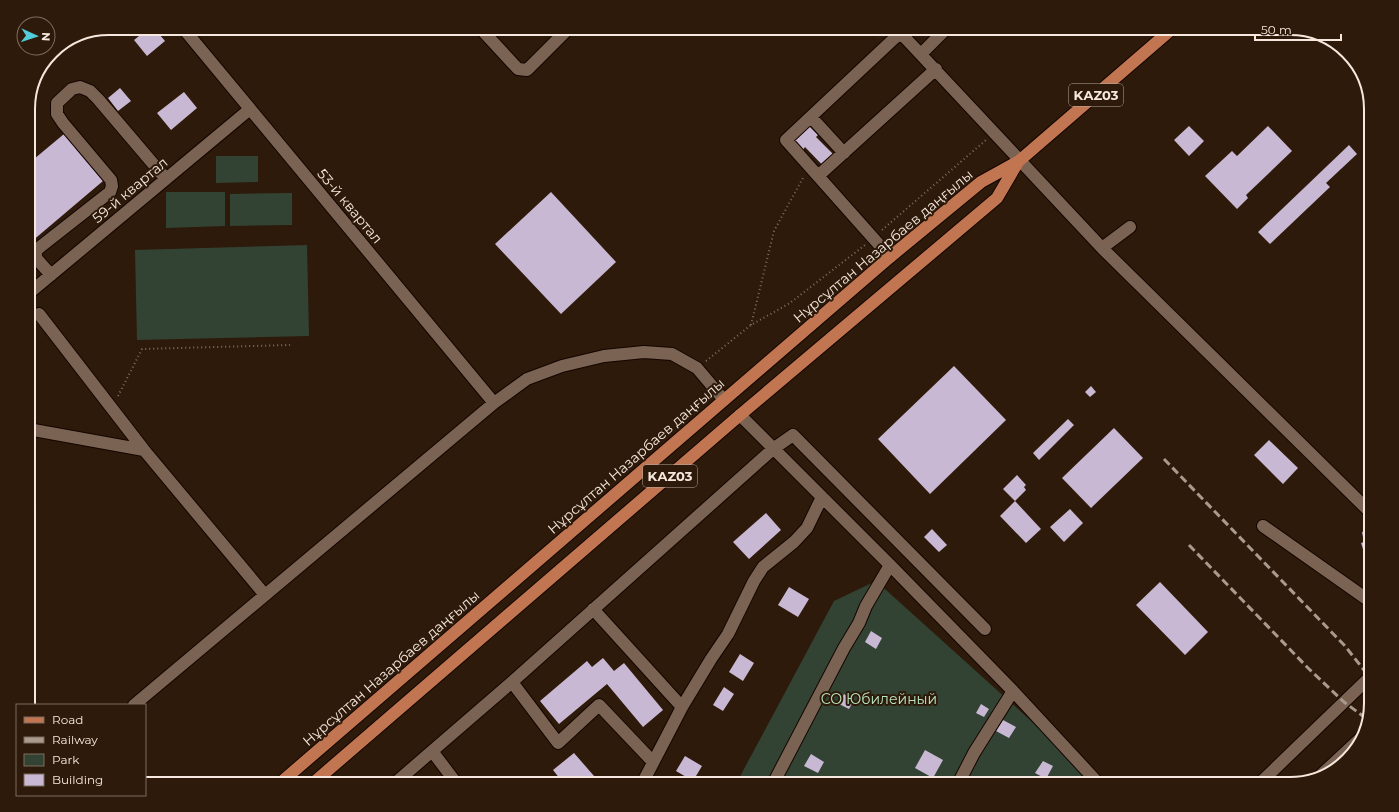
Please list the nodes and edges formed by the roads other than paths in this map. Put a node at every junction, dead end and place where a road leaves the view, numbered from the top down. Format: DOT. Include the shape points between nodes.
graph roads {
  1 [pos="189,35"];
  2 [pos="486,35"];
  3 [pos="562,35"];
  4 [pos="893,35"];
  5 [pos="903,35"];
  6 [pos="940,35"];
  7 [pos="1165,35"];
  8 [pos="921,54"];
  9 [pos="936,69"];
  10 [pos="250,109"];
  11 [pos="811,117"];
  12 [pos="844,153"];
  13 [pos="1019,161"];
  14 [pos="818,176"];
  15 [pos="166,179"];
  16 [pos="1130,227"];
  17 [pos="1102,248"];
  18 [pos="890,257"];
  19 [pos="51,275"];
  20 [pos="35,288"];
  21 [pos="39,314"];
  22 [pos="724,400"];
  23 [pos="494,403"];
  24 [pos="740,415"];
  25 [pos="35,430"];
  26 [pos="773,449"];
  27 [pos="144,450"];
  28 [pos="822,497"];
  29 [pos="1364,506"];
  30 [pos="1263,526"];
  31 [pos="890,565"];
  32 [pos="265,595"];
  33 [pos="1364,597"];
  34 [pos="593,609"];
  35 [pos="985,629"];
  36 [pos="512,682"];
  37 [pos="1364,683"];
  38 [pos="1014,691"];
  39 [pos="135,704"];
  40 [pos="682,707"];
  41 [pos="432,751"];
  42 [pos="653,762"];
  43 [pos="287,777"];
  44 [pos="320,777"];
  45 [pos="402,777"];
  46 [pos="452,777"];
  47 [pos="646,777"];
  48 [pos="777,777"];
  49 [pos="962,777"];
  50 [pos="1093,777"];
  51 [pos="1265,777"];
  1 -- 10 [label="street, 53-й квартал"];
  2 -- 3 [label="street" via="518,69 527,70"];
  4 -- 11 [label="street"];
  5 -- 8 [label="street"];
  6 -- 8 [label="street"];
  7 -- 13 [label="main road, Нұрсұлтан Назарбаев даңғылы / KАZ03"];
  8 -- 9 [label="street"];
  9 -- 12 [label="street"];
  9 -- 13 [label="street"];
  10 -- 15 [label="street, 59-й квартал"];
  10 -- 23 [label="street, 53-й квартал"];
  11 -- 12 [label="street"];
  11 -- 14 [label="street" via="786,140"];
  12 -- 14 [label="street"];
  13 -- 17 [label="street"];
  13 -- 18 [label="main road, Нұрсұлтан Назарбаев даңғылы / KАZ03" via="981,182"];
  13 -- 24 [label="main road, Нұрсұлтан Назарбаев даңғылы / KАZ03" via="997,198"];
  14 -- 18 [label="street"];
  15 -- 19 [label="street, 59-й квартал"];
  15 -- 19 [label="street" via="98,98 80,87 72,89 57,103 57,114 111,180 112,186 110,192 36,251 36,258"];
  16 -- 17 [label="street"];
  17 -- 29 [label="street"];
  18 -- 22 [label="main road, Нұрсұлтан Назарбаев даңғылы / KАZ03"];
  19 -- 20 [label="street, 59-й квартал"];
  21 -- 27 [label="street"];
  22 -- 23 [label="street" via="697,368 672,354 644,352 604,356 562,366 527,379"];
  22 -- 24 [label="main road"];
  22 -- 43 [label="main road, Нұрсұлтан Назарбаев даңғылы / KАZ03"];
  23 -- 32 [label="street"];
  24 -- 26 [label="street"];
  24 -- 44 [label="main road, Нұрсұлтан Назарбаев даңғылы / KАZ03"];
  25 -- 27 [label="street"];
  26 -- 28 [label="street"];
  26 -- 34 [label="street"];
  26 -- 35 [label="street" via="793,435"];
  27 -- 32 [label="street"];
  28 -- 31 [label="street"];
  28 -- 40 [label="street" via="807,528 763,567 728,634"];
  30 -- 33 [label="street"];
  31 -- 38 [label="street"];
  31 -- 48 [label="street"];
  32 -- 39 [label="street"];
  34 -- 36 [label="street"];
  34 -- 40 [label="street"];
  36 -- 41 [label="street"];
  36 -- 42 [label="street" via="558,743 599,705"];
  37 -- 51 [label="street"];
  38 -- 49 [label="street"];
  38 -- 50 [label="street"];
  40 -- 42 [label="street"];
  41 -- 45 [label="street"];
  41 -- 46 [label="street"];
  42 -- 47 [label="street"];
}
